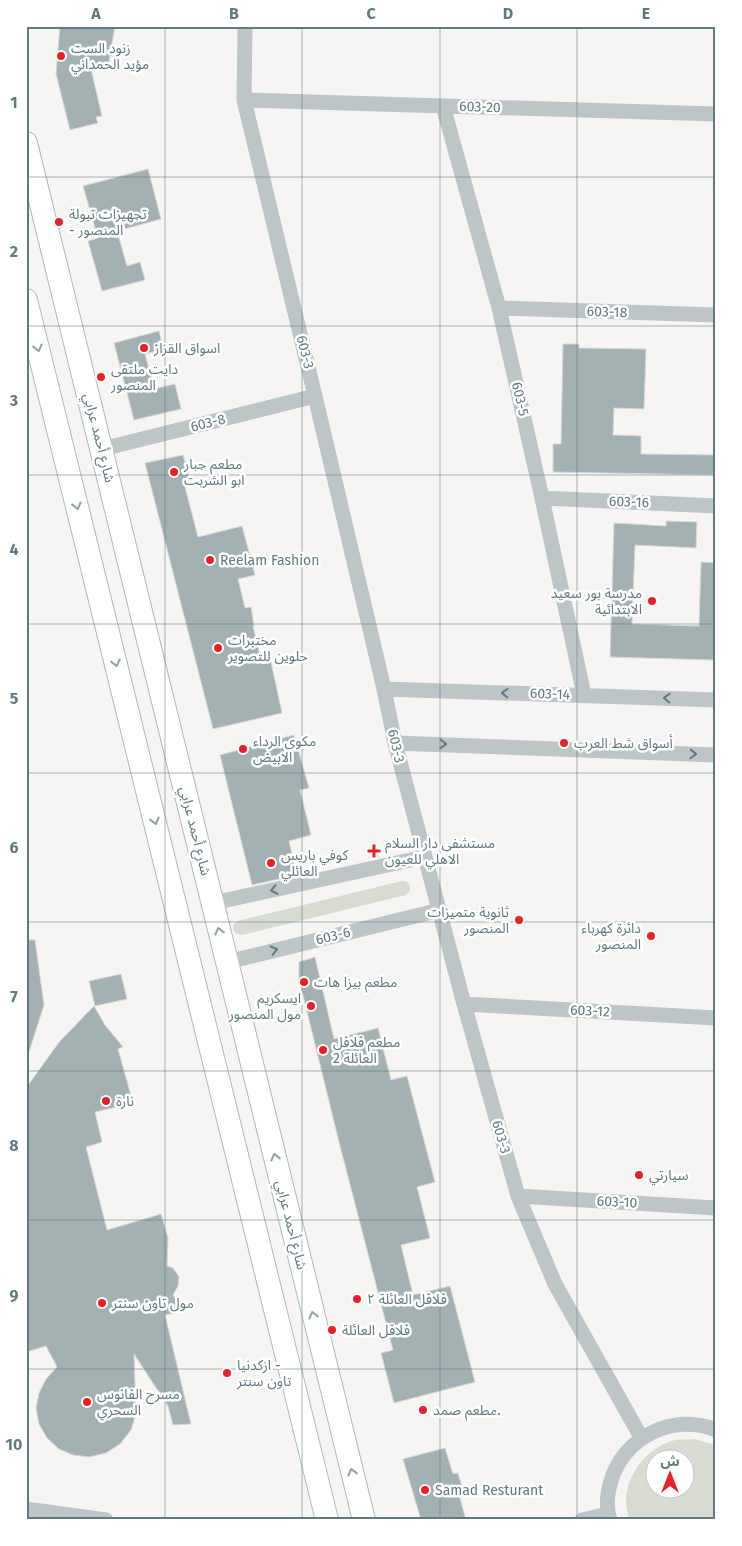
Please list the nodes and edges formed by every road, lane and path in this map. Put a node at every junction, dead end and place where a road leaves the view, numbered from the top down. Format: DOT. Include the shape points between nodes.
graph roads {
  1 [pos="245,26"];
  2 [pos="244,100"];
  3 [pos="443,106"];
  4 [pos="716,114"];
  5 [pos="26,143"];
  6 [pos="26,300"];
  7 [pos="499,308"];
  8 [pos="716,315"];
  9 [pos="315,396"];
  10 [pos="102,449"];
  11 [pos="542,498"];
  12 [pos="716,506"];
  13 [pos="384,689"];
  14 [pos="584,695"];
  15 [pos="716,700"];
  16 [pos="395,742"];
  17 [pos="716,755"];
  18 [pos="424,856"];
  19 [pos="212,903"];
  20 [pos="440,910"];
  21 [pos="227,962"];
  22 [pos="464,1004"];
  23 [pos="716,1018"];
  24 [pos="518,1196"];
  25 [pos="716,1208"];
  26 [pos="716,1430"];
  27 [pos="641,1437"];
  28 [pos="26,1509"];
  29 [pos="609,1517"];
  30 [pos="81,1518"];
  31 [pos="106,1520"];
  32 [pos="327,1520"];
  33 [pos="364,1520"];
  34 [pos="582,1520"];
  1 -- 2 [label="street, 603-3"];
  2 -- 3 [label="street, 603-20"];
  2 -- 9 [label="street, 603-3"];
  3 -- 4 [label="street, 603-20"];
  3 -- 7 [label="street, 603-5"];
  5 -- 10 [label="main road, شارع أحمد عرابي"];
  6 -- 32 [label="main road, one-way"];
  7 -- 8 [label="street, 603-18"];
  7 -- 11 [label="street, 603-5"];
  9 -- 10 [label="street, 603-8"];
  9 -- 13 [label="street, 603-3"];
  10 -- 19 [label="main road, شارع أحمد عرابي"];
  11 -- 12 [label="street, 603-16"];
  11 -- 14 [label="street, 603-5"];
  14 -- 13 [label="street, 603-14, one-way"];
  13 -- 16 [label="street, 603-3"];
  15 -- 14 [label="street, 603-14, one-way"];
  16 -- 17 [label="street, one-way"];
  16 -- 18 [label="street, 603-3"];
  18 -- 19 [label="street, one-way"];
  18 -- 20 [label="street, 603-3"];
  21 -- 19 [label="main road, شارع أحمد عرابي, one-way"];
  21 -- 20 [label="street, 603-6, one-way"];
  20 -- 22 [label="street, 603-3"];
  33 -- 21 [label="main road, شارع أحمد عرابي, one-way"];
  22 -- 23 [label="street, 603-12"];
  22 -- 24 [label="street, 603-3"];
  24 -- 25 [label="street, 603-10"];
  24 -- 27 [label="street, 603-3" via="555,1284"];
  26 -- 27 [label="street" via="684,1424 662,1428"];
  27 -- 29 [label="street" via="625,1452 614,1471 608,1492"];
  28 -- 30 [label="street"];
  29 -- 34 [label="street"];
  30 -- 31 [label="street"];
}
